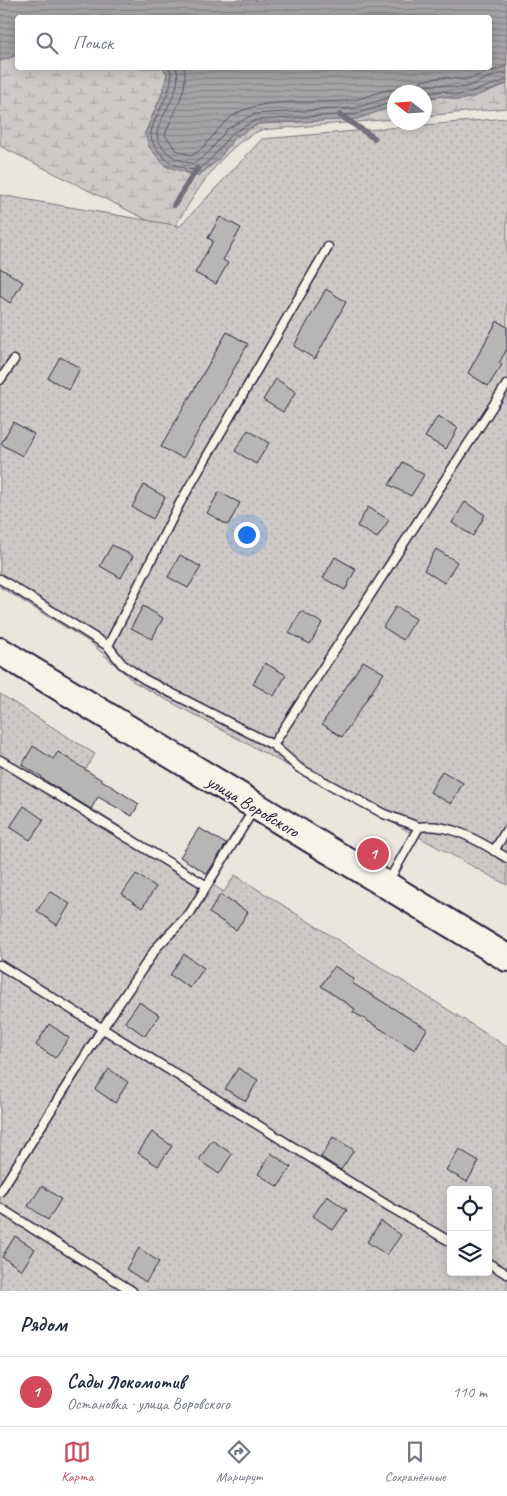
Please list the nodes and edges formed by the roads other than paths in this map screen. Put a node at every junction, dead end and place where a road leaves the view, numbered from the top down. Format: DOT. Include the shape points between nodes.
graph roads {
  1 [pos="328,246"];
  2 [pos="14,360"];
  3 [pos="0,380"];
  4 [pos="507,384"];
  5 [pos="0,579"];
  6 [pos="108,646"];
  7 [pos="0,651"];
  8 [pos="273,745"];
  9 [pos="0,760"];
  10 [pos="255,808"];
  11 [pos="420,827"];
  12 [pos="507,829"];
  13 [pos="494,850"];
  14 [pos="507,858"];
  15 [pos="207,886"];
  16 [pos="386,886"];
  17 [pos="507,958"];
  18 [pos="0,965"];
  19 [pos="102,1028"];
  20 [pos="0,1192"];
  21 [pos="0,1208"];
  22 [pos="447,1240"];
  23 [pos="492,1265"];
  24 [pos="507,1274"];
  25 [pos="132,1291"];
  1 -- 6 [label="lane" via="180,503"];
  2 -- 3 [label="lane"];
  4 -- 8 [label="lane"];
  5 -- 6 [label="lane"];
  6 -- 8 [label="lane" via="122,664 144,679"];
  7 -- 10 [label="main road, улица Воровского"];
  8 -- 11 [label="lane" via="299,768 384,814"];
  9 -- 15 [label="lane"];
  10 -- 15 [label="lane"];
  10 -- 16 [label="main road, улица Воровского"];
  11 -- 13 [label="lane" via="432,825 460,833"];
  11 -- 16 [label="lane"];
  12 -- 13 [label="lane"];
  13 -- 14 [label="lane"];
  15 -- 19 [label="lane" via="190,913 157,947"];
  16 -- 17 [label="main road, улица Воровского"];
  18 -- 19 [label="lane"];
  19 -- 20 [label="lane"];
  19 -- 22 [label="lane"];
  21 -- 25 [label="lane"];
  23 -- 24 [label="lane"];
}
